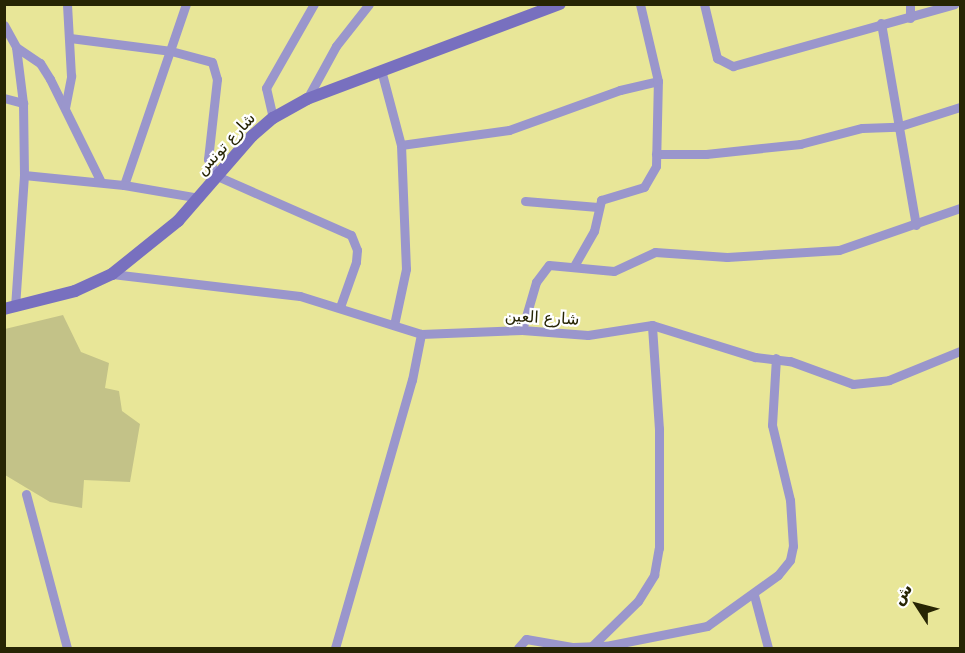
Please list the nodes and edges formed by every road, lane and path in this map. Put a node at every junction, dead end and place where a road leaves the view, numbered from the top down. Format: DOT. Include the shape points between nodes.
graph roads {
  1 [pos="67,4"];
  2 [pos="186,4"];
  3 [pos="314,4"];
  4 [pos="369,4"];
  5 [pos="560,4"];
  6 [pos="640,4"];
  7 [pos="704,4"];
  8 [pos="910,4"];
  9 [pos="955,4"];
  10 [pos="910,18"];
  11 [pos="881,23"];
  12 [pos="4,25"];
  13 [pos="70,38"];
  14 [pos="16,47"];
  15 [pos="171,51"];
  16 [pos="381,70"];
  17 [pos="658,81"];
  18 [pos="4,98"];
  19 [pos="307,99"];
  20 [pos="23,103"];
  21 [pos="960,107"];
  22 [pos="65,108"];
  23 [pos="273,118"];
  24 [pos="897,127"];
  25 [pos="401,145"];
  26 [pos="656,154"];
  27 [pos="24,175"];
  28 [pos="217,176"];
  29 [pos="100,182"];
  30 [pos="124,185"];
  31 [pos="199,198"];
  32 [pos="525,201"];
  33 [pos="598,207"];
  34 [pos="960,208"];
  35 [pos="916,225"];
  36 [pos="574,266"];
  37 [pos="112,274"];
  38 [pos="340,307"];
  39 [pos="10,308"];
  40 [pos="394,325"];
  41 [pos="652,326"];
  42 [pos="522,330"];
  43 [pos="421,333"];
  44 [pos="960,351"];
  45 [pos="776,358"];
  46 [pos="26,494"];
  47 [pos="754,595"];
  48 [pos="592,646"];
  49 [pos="67,648"];
  50 [pos="335,648"];
  51 [pos="518,648"];
  52 [pos="768,648"];
  1 -- 13 [label="street"];
  2 -- 15 [label="street"];
  3 -- 23 [label="street" via="266,88"];
  4 -- 19 [label="street" via="336,46"];
  5 -- 16 [label="street, شارع تونس"];
  6 -- 17 [label="street"];
  7 -- 11 [label="street" via="717,58 733,66"];
  8 -- 10 [label="street"];
  9 -- 10 [label="street"];
  10 -- 11 [label="street"];
  11 -- 24 [label="street"];
  12 -- 14 [label="street"];
  13 -- 15 [label="street"];
  13 -- 22 [label="street" via="71,76"];
  14 -- 20 [label="street"];
  14 -- 22 [label="street" via="40,63"];
  15 -- 28 [label="street" via="205,58 216,69 208,159"];
  15 -- 30 [label="street"];
  16 -- 19 [label="street, شارع تونس"];
  16 -- 25 [label="street"];
  17 -- 25 [label="street" via="620,90 510,130"];
  17 -- 26 [label="street"];
  18 -- 20 [label="street"];
  19 -- 23 [label="street, شارع تونس"];
  20 -- 27 [label="street"];
  21 -- 24 [label="street"];
  22 -- 29 [label="street"];
  23 -- 28 [label="street, شارع تونس"];
  24 -- 26 [label="street" via="862,128 800,144 746,152"];
  24 -- 35 [label="street"];
  25 -- 40 [label="street" via="406,269"];
  26 -- 33 [label="street" via="653,175 644,187 606,196"];
  27 -- 29 [label="street"];
  27 -- 39 [label="street"];
  28 -- 31 [label="street, شارع تونس"];
  28 -- 38 [label="street" via="351,235 357,250 356,262"];
  29 -- 30 [label="street"];
  30 -- 31 [label="street"];
  31 -- 37 [label="street, شارع تونس" via="155,242"];
  32 -- 33 [label="street"];
  33 -- 36 [label="street" via="594,231"];
  34 -- 35 [label="street"];
  35 -- 36 [label="street" via="839,250 727,257 655,252 614,271"];
  36 -- 42 [label="street" via="559,263 542,271"];
  37 -- 38 [label="street, شارع العين" via="300,296"];
  37 -- 39 [label="street, شارع تونس" via="75,291"];
  38 -- 40 [label="street, شارع العين"];
  40 -- 43 [label="street, شارع العين"];
  41 -- 42 [label="street, شارع العين" via="588,335"];
  41 -- 45 [label="street, شارع العين" via="755,357"];
  41 -- 48 [label="street" via="660,429 659,548 654,575 638,602"];
  42 -- 43 [label="street, شارع العين"];
  43 -- 50 [label="street" via="409,391"];
  44 -- 45 [label="street, شارع العين" via="868,385 838,381 807,366"];
  45 -- 47 [label="street" via="772,425 790,500 792,546 790,560"];
  46 -- 49 [label="street"];
  47 -- 48 [label="street" via="707,626 676,635"];
  47 -- 52 [label="street"];
  48 -- 51 [label="street" via="526,639"];
}
